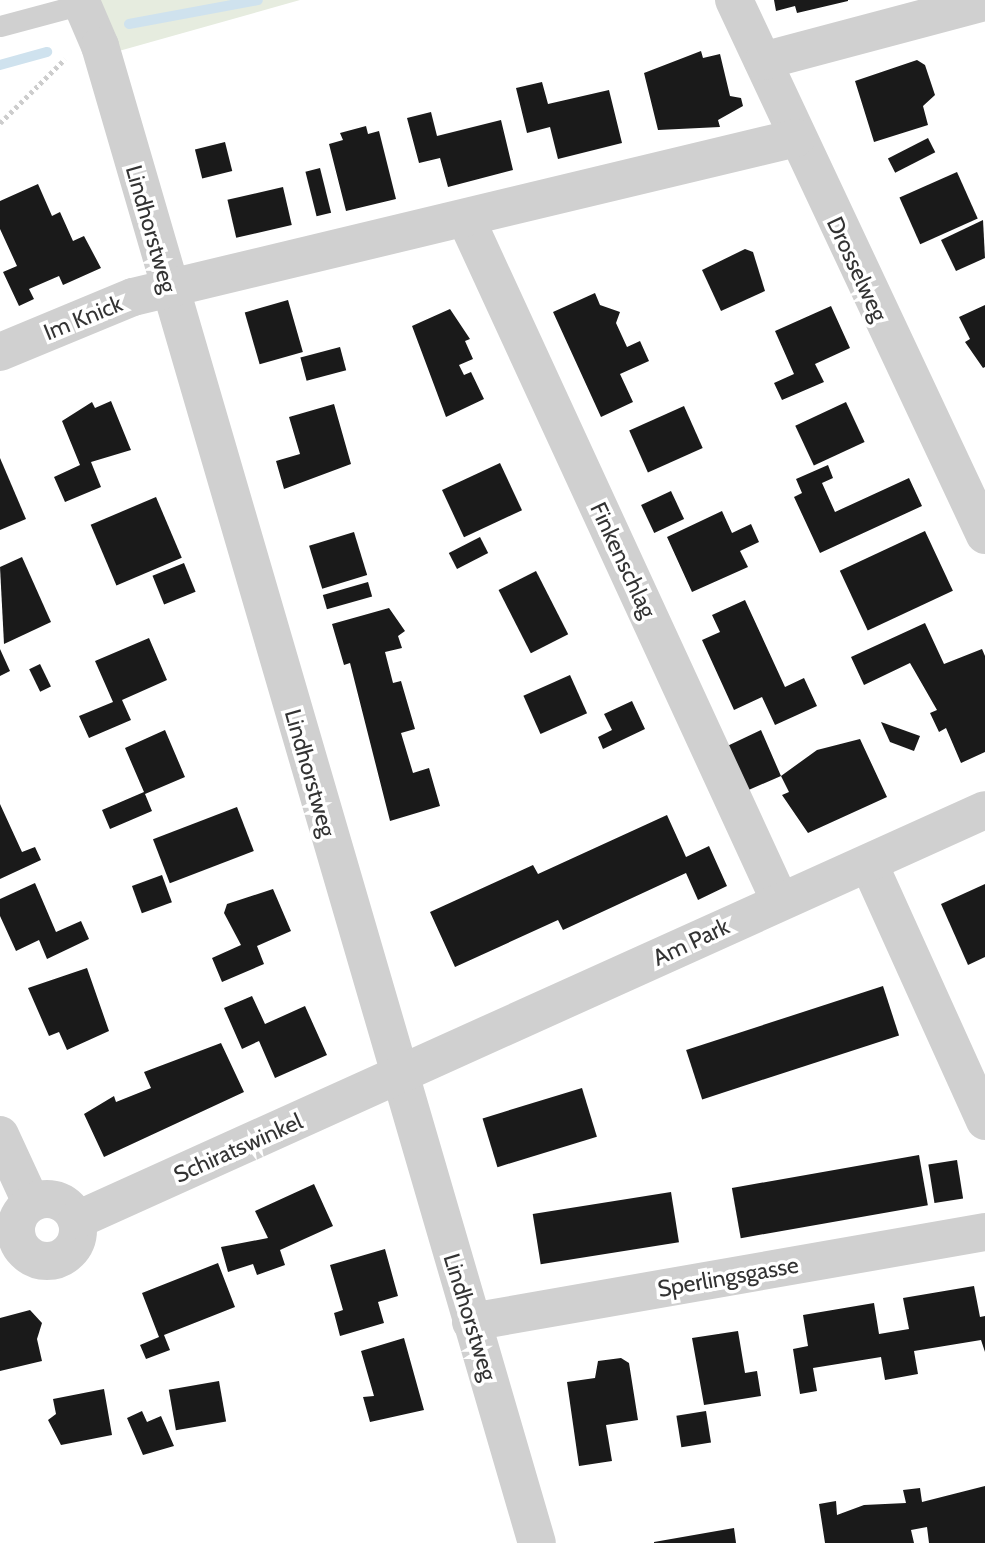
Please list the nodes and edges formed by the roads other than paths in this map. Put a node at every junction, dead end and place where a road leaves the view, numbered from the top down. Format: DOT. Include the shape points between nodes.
graph roads {
  1 [pos="734,0"];
  2 [pos="985,2"];
  3 [pos="82,4"];
  4 [pos="0,26"];
  5 [pos="763,61"];
  6 [pos="796,138"];
  7 [pos="466,219"];
  8 [pos="169,290"];
  9 [pos="0,352"];
  10 [pos="985,535"];
  11 [pos="985,810"];
  12 [pos="869,864"];
  13 [pos="780,901"];
  14 [pos="398,1075"];
  15 [pos="985,1121"];
  16 [pos="0,1135"];
  17 [pos="31,1202"];
  18 [pos="77,1220"];
  19 [pos="985,1232"];
  20 [pos="9,1243"];
  21 [pos="471,1322"];
  22 [pos="537,1543"];
  1 -- 5 [label="street, Drosselweg"];
  2 -- 5 [label="street"];
  3 -- 4 [label="lane"];
  3 -- 8 [label="street, Lindhorstweg" via="100,46"];
  5 -- 6 [label="street, Drosselweg"];
  6 -- 7 [label="street"];
  6 -- 10 [label="street, Drosselweg"];
  7 -- 8 [label="street"];
  7 -- 13 [label="street, Finkenschlag"];
  8 -- 9 [label="street, Im Knick" via="133,297"];
  8 -- 14 [label="street, Lindhorstweg"];
  11 -- 12 [label="street, Am Park"];
  12 -- 13 [label="street, Am Park"];
  12 -- 15 [label="street"];
  13 -- 14 [label="street, Am Park"];
  14 -- 18 [label="street, Schiratswinkel"];
  14 -- 21 [label="street, Lindhorstweg"];
  16 -- 17 [label="street"];
  17 -- 18 [label="street" via="64,1203"];
  17 -- 20 [label="street" via="17,1219"];
  18 -- 20 [label="street" via="75,1244 58,1260 33,1259"];
  19 -- 21 [label="street, Sperlingsgasse"];
  21 -- 22 [label="street, Lindhorstweg"];
}
